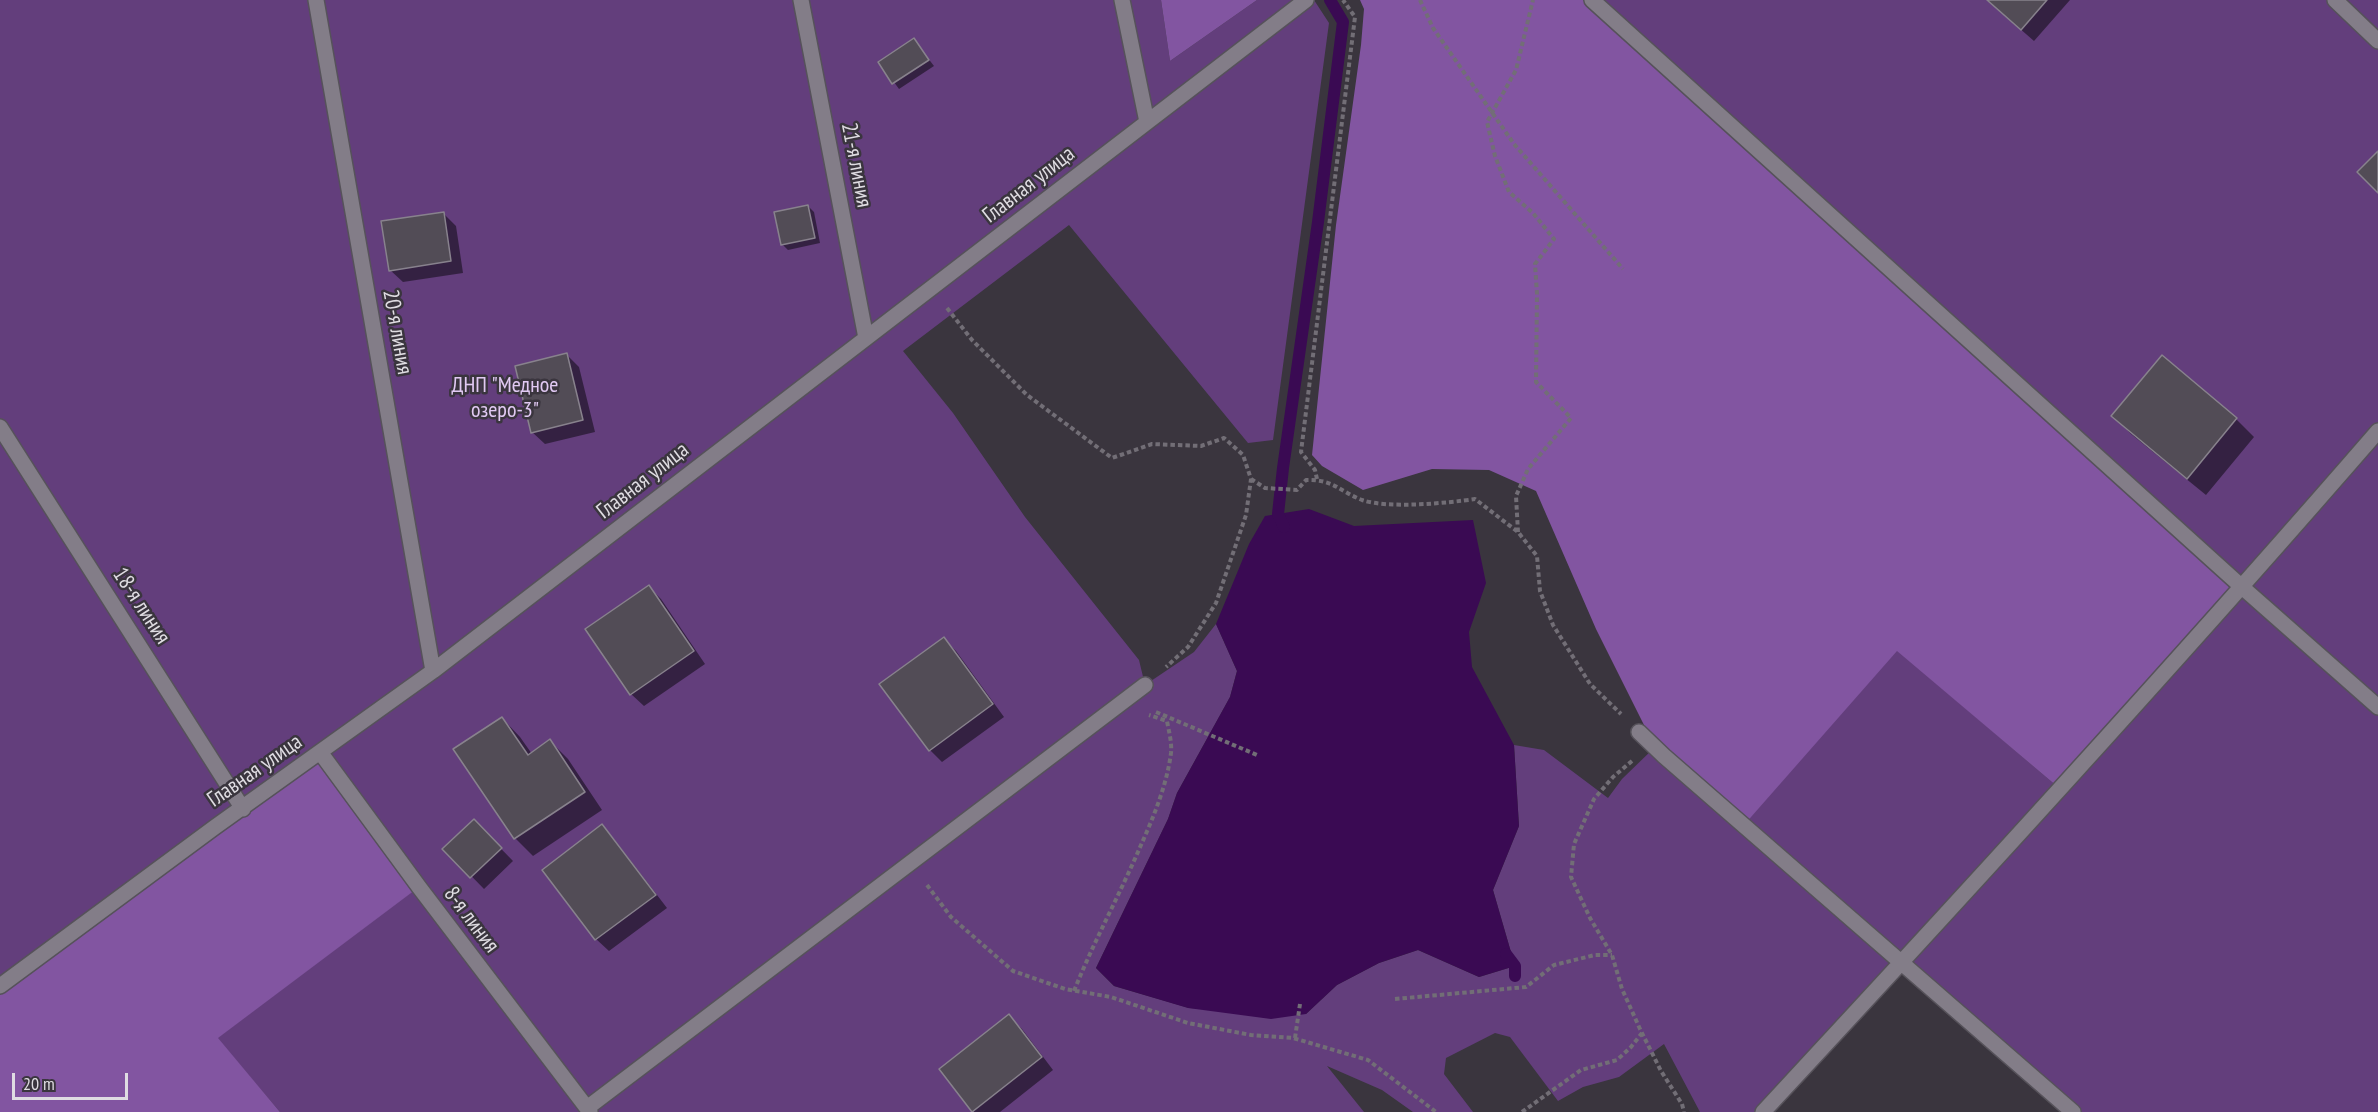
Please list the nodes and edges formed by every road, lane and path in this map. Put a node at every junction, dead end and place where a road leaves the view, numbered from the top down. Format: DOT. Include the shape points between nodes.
graph roads {
  1 [pos="316,0"];
  2 [pos="801,0"];
  3 [pos="1122,0"];
  4 [pos="1306,0"];
  5 [pos="1343,0"];
  6 [pos="1420,0"];
  7 [pos="1533,0"];
  8 [pos="1592,0"];
  9 [pos="2335,0"];
  10 [pos="2378,41"];
  11 [pos="1492,113"];
  12 [pos="1147,122"];
  13 [pos="1623,268"];
  14 [pos="932,288"];
  15 [pos="866,338"];
  16 [pos="0,427"];
  17 [pos="2378,431"];
  18 [pos="1251,479"];
  19 [pos="1317,479"];
  20 [pos="1518,532"];
  21 [pos="2242,587"];
  22 [pos="433,671"];
  23 [pos="1145,685"];
  24 [pos="1123,704"];
  25 [pos="2378,707"];
  26 [pos="1644,737"];
  27 [pos="320,752"];
  28 [pos="1257,755"];
  29 [pos="243,809"];
  30 [pos="911,863"];
  31 [pos="1612,955"];
  32 [pos="1902,963"];
  33 [pos="0,986"];
  34 [pos="1074,991"];
  35 [pos="1395,999"];
  36 [pos="1300,1004"];
  37 [pos="1642,1033"];
  38 [pos="1295,1038"];
  39 [pos="589,1110"];
  40 [pos="1436,1112"];
  41 [pos="1522,1112"];
  42 [pos="1684,1112"];
  43 [pos="1763,1112"];
  44 [pos="2073,1112"];
  1 -- 22 [label="street, 20-я линия"];
  2 -- 15 [label="street, 21-я линия"];
  3 -- 12 [label="street"];
  4 -- 12 [label="street, Главная улица"];
  5 -- 19 [label="path" via="1355,17 1301,452"];
  6 -- 11 [label="path" via="1433,28"];
  7 -- 11 [label="path" via="1516,70"];
  8 -- 21 [label="street"];
  9 -- 10 [label="street"];
  11 -- 13 [label="path" via="1514,144"];
  11 -- 20 [label="path" via="1487,122 1509,192 1554,239 1535,264 1536,382 1571,418 1528,469 1516,496"];
  12 -- 14 [label="street, Главная улица"];
  14 -- 15 [label="street, Главная улица"];
  14 -- 18 [label="path" via="972,340 1028,395 1112,458 1152,444 1201,446 1224,438 1243,455"];
  15 -- 22 [label="street, Главная улица"];
  16 -- 29 [label="street, 18-я линия"];
  17 -- 21 [label="street"];
  18 -- 19 [label="path" via="1265,488 1297,490 1306,480"];
  18 -- 23 [label="path" via="1246,515 1216,603 1188,647"];
  19 -- 20 [label="path" via="1364,501 1407,505 1475,499"];
  20 -- 26 [label="path" via="1537,556 1540,591 1553,625 1590,684"];
  21 -- 25 [label="street"];
  21 -- 32 [label="street"];
  22 -- 27 [label="street, Главная улица"];
  23 -- 24 [label="street"];
  24 -- 28 [label="path"];
  24 -- 30 [label="street"];
  24 -- 34 [label="path" via="1167,722 1171,752 1151,822"];
  26 -- 31 [label="path" via="1642,752 1594,799 1574,844 1571,877"];
  26 -- 32 [label="street"];
  27 -- 29 [label="street, Главная улица"];
  27 -- 39 [label="street, 8-я линия"];
  29 -- 33 [label="street, Главная улица"];
  30 -- 34 [label="path" via="951,917 1013,970"];
  30 -- 39 [label="street"];
  31 -- 35 [label="path" via="1554,965 1526,987"];
  31 -- 37 [label="path"];
  32 -- 43 [label="street"];
  32 -- 44 [label="street"];
  34 -- 38 [label="path" via="1111,997 1188,1023 1251,1035"];
  36 -- 38 [label="path"];
  37 -- 41 [label="path" via="1617,1060 1581,1070"];
  37 -- 42 [label="path"];
  38 -- 40 [label="path" via="1368,1060"];
}
